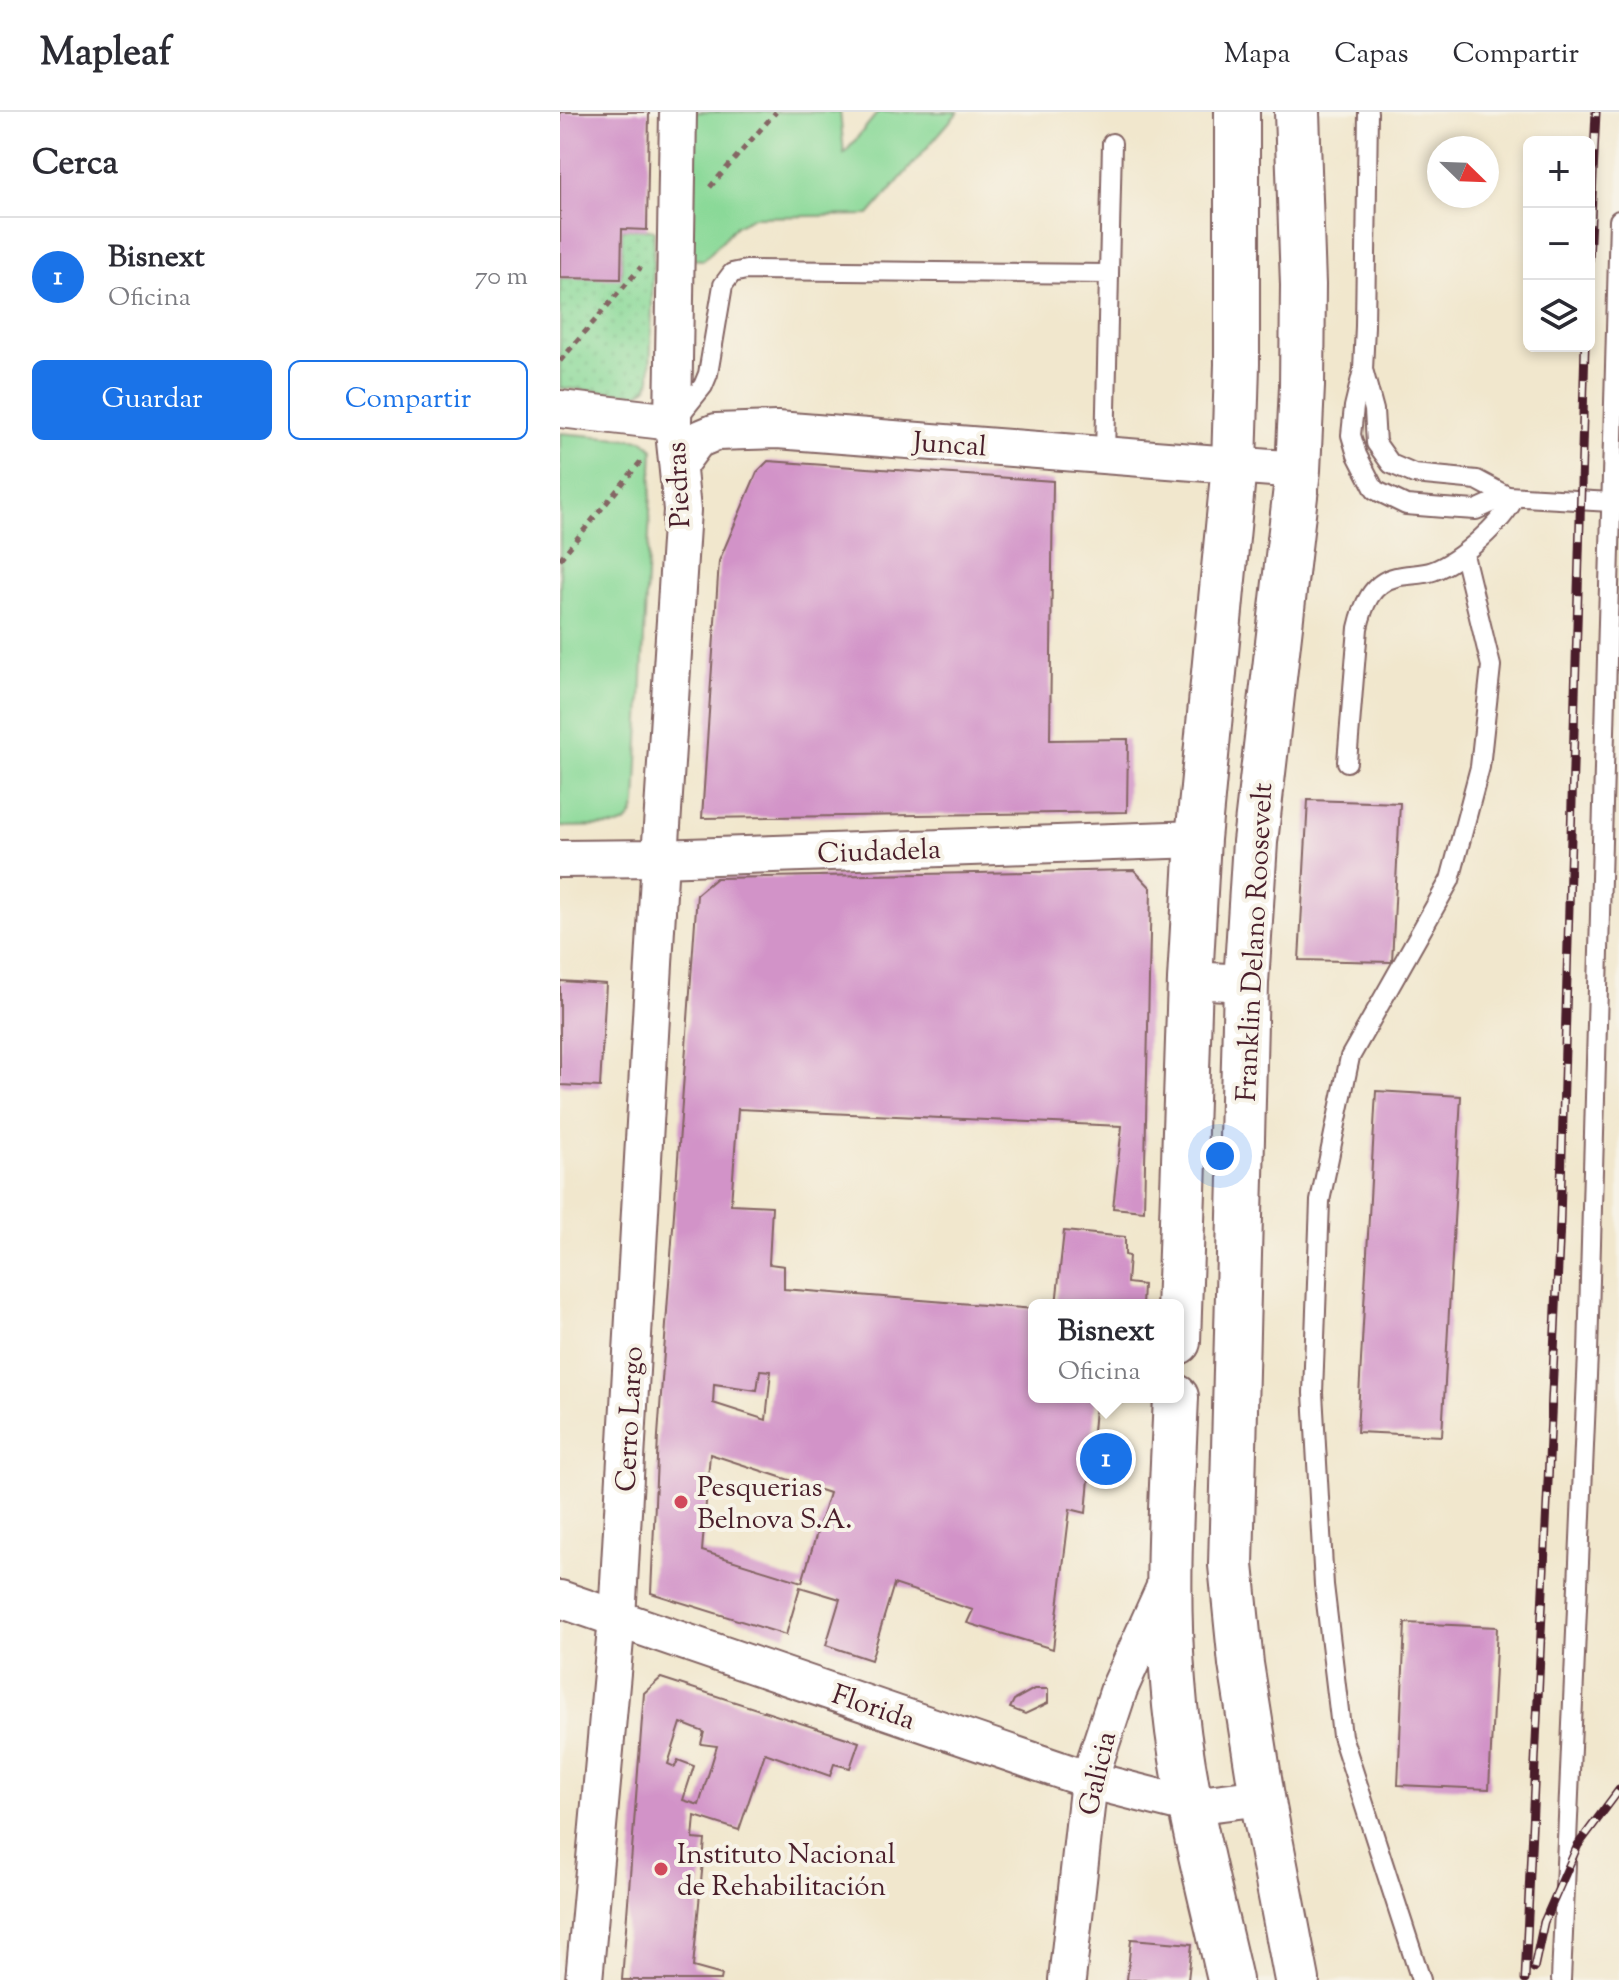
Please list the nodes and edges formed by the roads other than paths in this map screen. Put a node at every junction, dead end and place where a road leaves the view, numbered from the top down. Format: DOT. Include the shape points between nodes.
graph roads {
  1 [pos="678,112"];
  2 [pos="1237,112"];
  3 [pos="1297,112"];
  4 [pos="1368,112"];
  5 [pos="1112,143"];
  6 [pos="1619,220"];
  7 [pos="1109,274"];
  8 [pos="1363,370"];
  9 [pos="560,409"];
  10 [pos="673,422"];
  11 [pos="1105,455"];
  12 [pos="679,464"];
  13 [pos="1234,465"];
  14 [pos="1298,470"];
  15 [pos="1511,496"];
  16 [pos="1611,502"];
  17 [pos="1464,555"];
  18 [pos="1347,762"];
  19 [pos="1198,839"];
  20 [pos="660,858"];
  21 [pos="560,859"];
  22 [pos="1190,980"];
  23 [pos="1246,983"];
  24 [pos="1179,1299"];
  25 [pos="1176,1403"];
  26 [pos="1169,1577"];
  27 [pos="560,1599"];
  28 [pos="617,1618"];
  29 [pos="1089,1780"];
  30 [pos="1262,1797"];
  31 [pos="1191,1806"];
  32 [pos="584,1980"];
  33 [pos="1067,1980"];
  34 [pos="1230,1980"];
  35 [pos="1297,1980"];
  36 [pos="1421,1980"];
  37 [pos="1561,1980"];
  1 -- 10 [label="street, Piedras"];
  2 -- 13 [label="main road, Franklin Delano Roosevelt"];
  3 -- 14 [label="main road, Franklin Delano Roosevelt" via="1303,285"];
  4 -- 8 [label="lane"];
  5 -- 7 [label="lane"];
  6 -- 16 [label="lane"];
  7 -- 10 [label="lane" via="732,273 723,285 708,374"];
  7 -- 11 [label="lane"];
  8 -- 15 [label="lane" via="1376,443 1391,464 1414,474 1477,480"];
  8 -- 15 [label="lane" via="1351,435 1375,490 1406,505 1476,510"];
  9 -- 10 [label="street"];
  10 -- 12 [label="street, Piedras"];
  11 -- 12 [label="street, Juncal" via="777,430 716,432 697,440"];
  11 -- 13 [label="street, Juncal"];
  12 -- 20 [label="street, Piedras" via="682,510"];
  13 -- 14 [label="street"];
  13 -- 19 [label="main road, Franklin Delano Roosevelt"];
  14 -- 23 [label="main road, Franklin Delano Roosevelt" via="1255,842"];
  15 -- 16 [label="lane"];
  15 -- 17 [label="lane" via="1508,511"];
  16 -- 37 [label="lane" via="1588,1353"];
  17 -- 18 [label="lane" via="1433,571 1392,577 1374,588 1363,607"];
  17 -- 36 [label="lane" via="1491,666 1480,767 1450,880 1350,1057 1320,1201 1313,1393 1324,1585 1342,1736"];
  19 -- 20 [label="street, Ciudadela"];
  19 -- 22 [label="main road, Franklin Delano Roosevelt"];
  20 -- 21 [label="street, Ciudadela"];
  20 -- 28 [label="street, Cerro Largo"];
  22 -- 23 [label="street"];
  22 -- 24 [label="main road, Franklin Delano Roosevelt"];
  23 -- 30 [label="main road, Franklin Delano Roosevelt" via="1231,1565"];
  25 -- 26 [label="main road"];
  26 -- 29 [label="street, Galicia" via="1119,1689"];
  26 -- 31 [label="main road" via="1173,1683"];
  27 -- 28 [label="street, Florida"];
  28 -- 29 [label="street, Florida"];
  28 -- 32 [label="street, Cerro Largo"];
  29 -- 31 [label="street, Florida"];
  29 -- 33 [label="street, Galicia"];
  30 -- 31 [label="street"];
  30 -- 35 [label="main road, Franklin Delano Roosevelt"];
  31 -- 34 [label="main road"];
}
